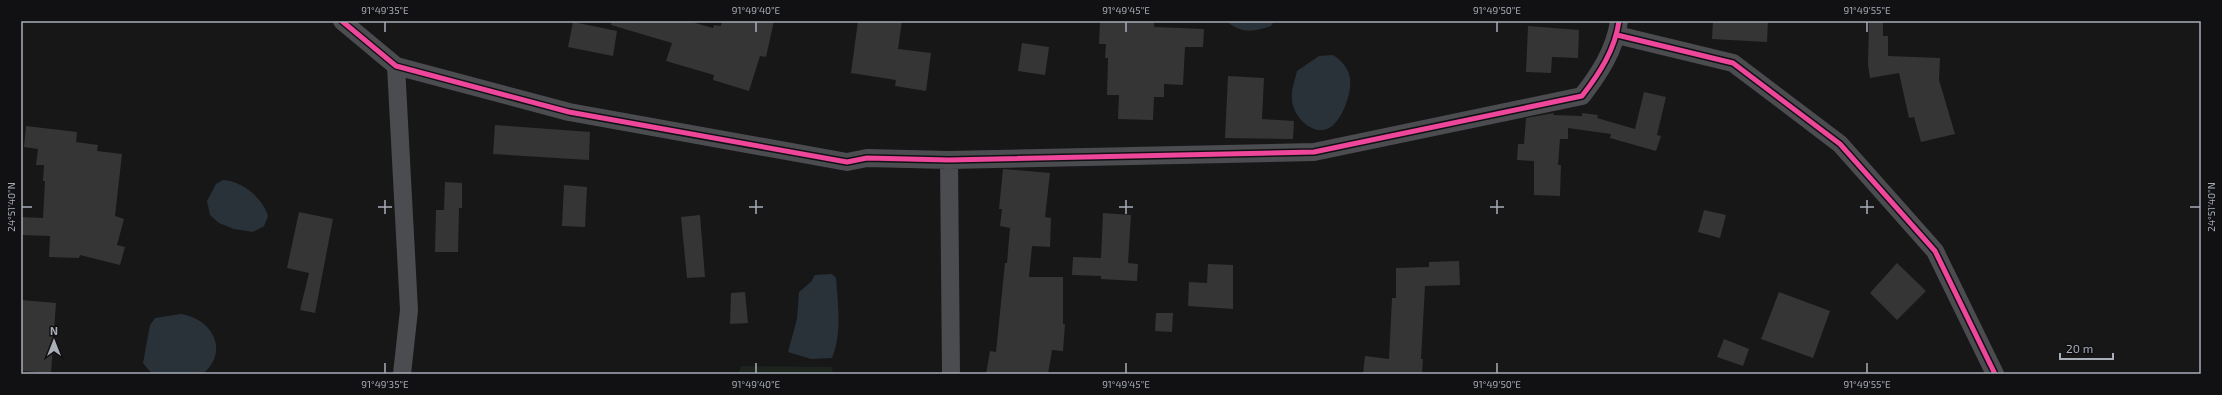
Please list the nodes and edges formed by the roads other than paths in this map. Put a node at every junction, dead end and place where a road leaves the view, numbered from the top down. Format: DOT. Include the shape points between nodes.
graph roads {
  1 [pos="342,21"];
  2 [pos="1618,28"];
  3 [pos="396,66"];
  4 [pos="949,160"];
  5 [pos="402,374"];
  6 [pos="951,374"];
  7 [pos="1995,374"];
  1 -- 3 [label="street"];
  2 -- 4 [label="street" via="1600,72 1582,96 1314,152"];
  2 -- 7 [label="street" via="1733,63 1840,144 1935,251"];
  3 -- 4 [label="street" via="569,112 847,162 867,158"];
  3 -- 5 [label="street" via="408,310"];
  4 -- 6 [label="street"];
}
